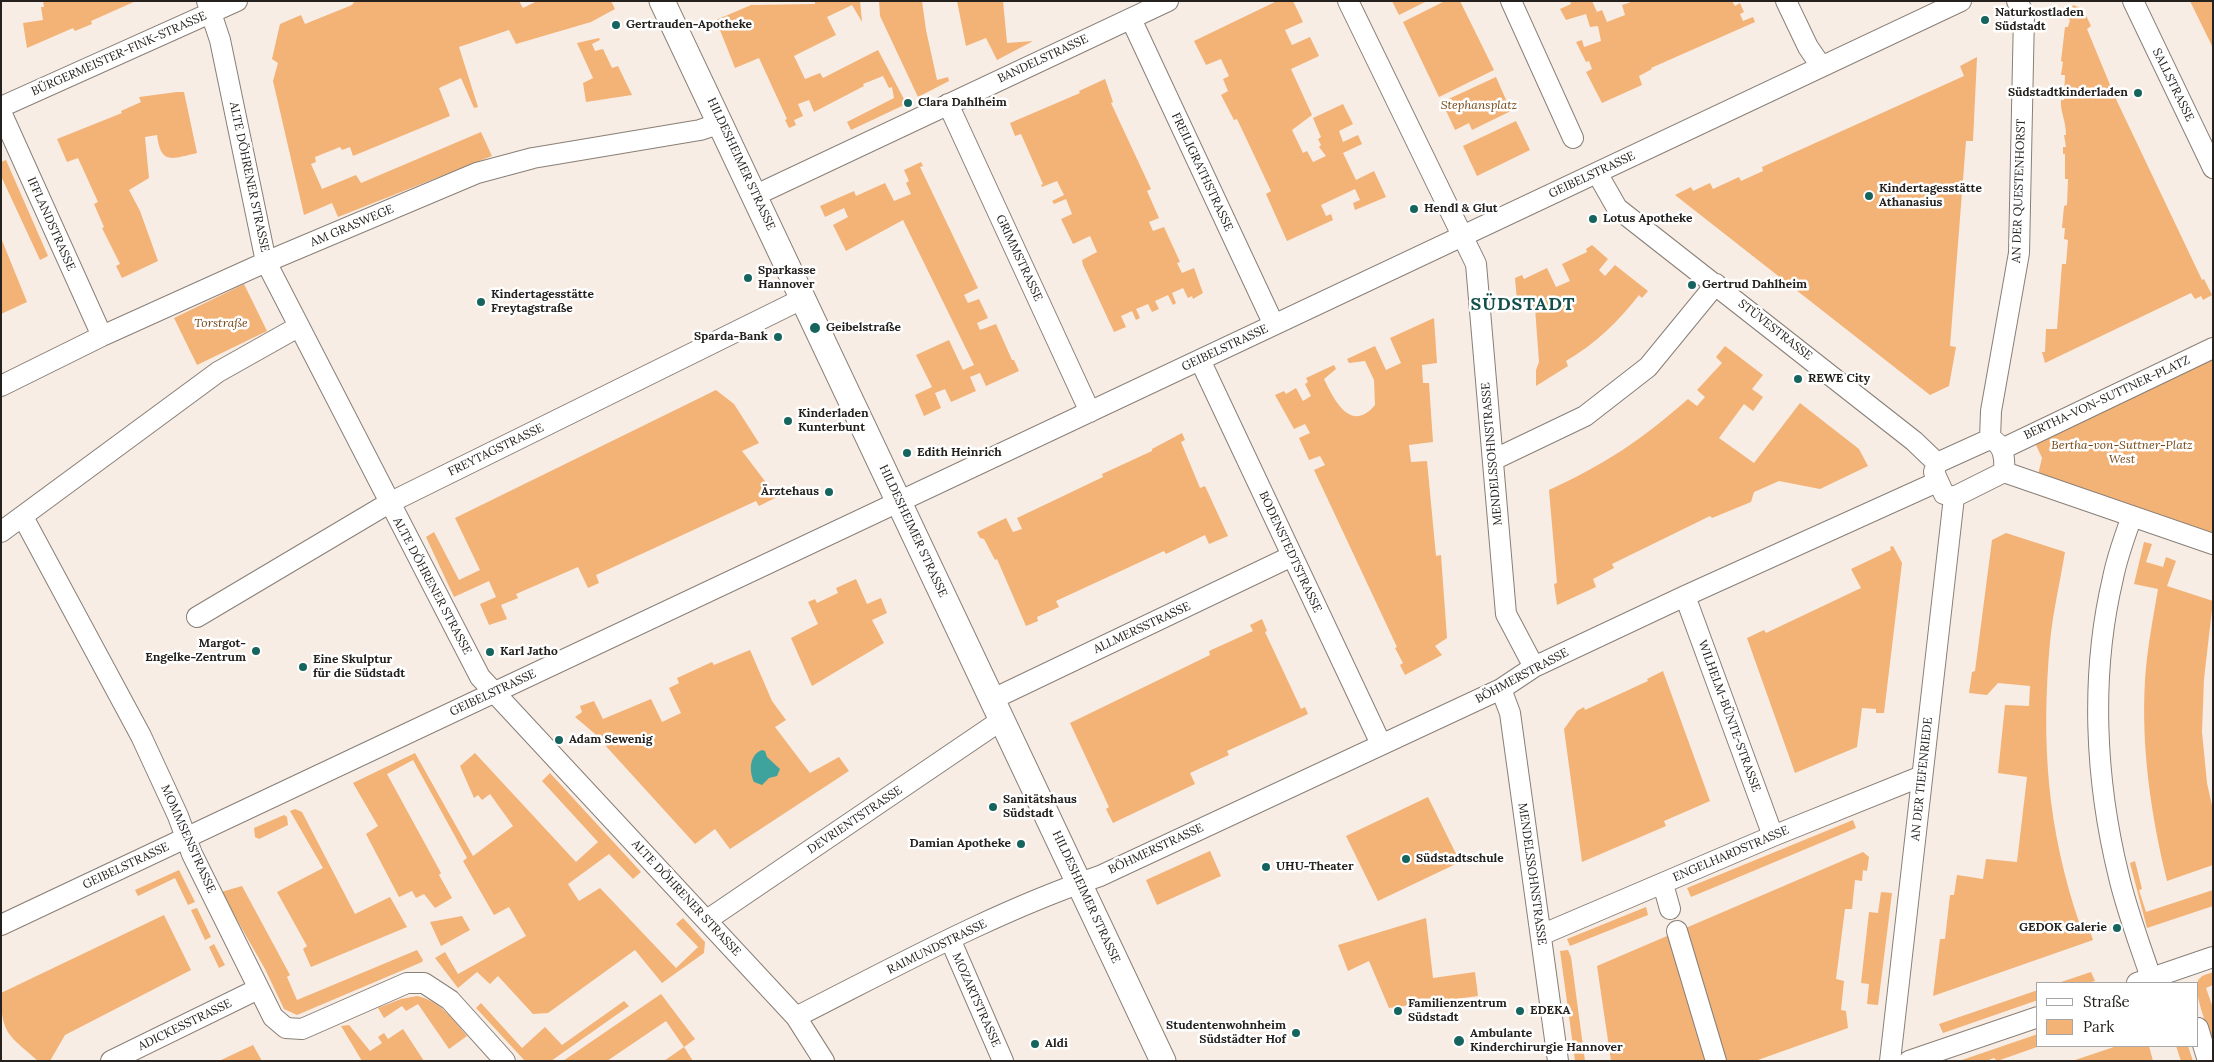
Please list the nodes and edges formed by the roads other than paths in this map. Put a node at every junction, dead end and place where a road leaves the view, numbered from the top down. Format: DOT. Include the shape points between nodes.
graph roads {
  1 [pos="237,1"];
  2 [pos="662,1"];
  3 [pos="1168,1"];
  4 [pos="1348,1"];
  5 [pos="1511,1"];
  6 [pos="1786,1"];
  7 [pos="2017,1"];
  8 [pos="2133,1"];
  9 [pos="1954,3"];
  10 [pos="209,7"];
  11 [pos="1131,20"];
  12 [pos="1821,66"];
  13 [pos="948,104"];
  14 [pos="1,107"];
  15 [pos="1,112"];
  16 [pos="721,122"];
  17 [pos="1573,138"];
  18 [pos="2213,168"];
  19 [pos="1596,173"];
  20 [pos="756,195"];
  21 [pos="1462,237"];
  22 [pos="266,262"];
  23 [pos="1716,284"];
  24 [pos="804,298"];
  25 [pos="1274,325"];
  26 [pos="298,327"];
  27 [pos="102,336"];
  28 [pos="2213,348"];
  29 [pos="1200,360"];
  30 [pos="1,386"];
  31 [pos="1090,412"];
  32 [pos="1996,444"];
  33 [pos="1493,460"];
  34 [pos="1937,472"];
  35 [pos="2004,472"];
  36 [pos="1954,497"];
  37 [pos="899,502"];
  38 [pos="390,503"];
  39 [pos="2132,516"];
  40 [pos="23,517"];
  41 [pos="1,532"];
  42 [pos="2213,544"];
  43 [pos="1292,556"];
  44 [pos="1685,596"];
  45 [pos="197,617"];
  46 [pos="1534,667"];
  47 [pos="1501,689"];
  48 [pos="494,693"];
  49 [pos="998,709"];
  50 [pos="1381,744"];
  51 [pos="1922,776"];
  52 [pos="1772,836"];
  53 [pos="186,838"];
  54 [pos="1080,882"];
  55 [pos="1663,884"];
  56 [pos="1670,909"];
  57 [pos="707,920"];
  58 [pos="2,924"];
  59 [pos="1677,931"];
  60 [pos="1541,935"];
  61 [pos="950,939"];
  62 [pos="2213,957"];
  63 [pos="2179,976"];
  64 [pos="2144,981"];
  65 [pos="258,989"];
  66 [pos="796,1017"];
  67 [pos="2036,1018"];
  68 [pos="2199,1031"];
  69 [pos="111,1061"];
  70 [pos="505,1061"];
  71 [pos="824,1061"];
  72 [pos="1003,1061"];
  73 [pos="1162,1061"];
  74 [pos="1558,1061"];
  75 [pos="1716,1061"];
  76 [pos="1890,1061"];
  77 [pos="1909,1061"];
  78 [pos="2208,1061"];
  1 -- 10 [label="street, BÜRGERMEISTER-FINK-STRASSE"];
  2 -- 16 [label="main road, HILDESHEIMER STRASSE"];
  3 -- 11 [label="street, BANDELSTRASSE"];
  4 -- 21 [label="street"];
  5 -- 17 [label="street"];
  6 -- 12 [label="street"];
  7 -- 32 [label="street, AN DER QUESTENHORST" via="2024,14 2019,253 1991,411"];
  8 -- 18 [label="street, SALLSTRASSE"];
  9 -- 12 [label="street, GEIBELSTRASSE"];
  10 -- 14 [label="street, BÜRGERMEISTER-FINK-STRASSE"];
  10 -- 22 [label="street, ALTE DÖHRENER STRASSE" via="220,40"];
  11 -- 13 [label="street, BANDELSTRASSE"];
  11 -- 25 [label="street, FREILIGRATHSTRASSE"];
  12 -- 19 [label="street, GEIBELSTRASSE"];
  13 -- 20 [label="street, BANDELSTRASSE"];
  13 -- 31 [label="street, GRIMMSTRASSE"];
  15 -- 27 [label="street, IFFLANDSTRASSE"];
  16 -- 20 [label="main road, HILDESHEIMER STRASSE"];
  16 -- 22 [label="street, AM GRASWEGE" via="700,130 506,164 477,173"];
  19 -- 21 [label="street, GEIBELSTRASSE"];
  19 -- 23 [label="street, STÜVESTRASSE" via="1617,208"];
  20 -- 24 [label="main road, HILDESHEIMER STRASSE"];
  21 -- 25 [label="street, GEIBELSTRASSE"];
  21 -- 33 [label="street, MENDELSSOHNSTRASSE" via="1476,264"];
  22 -- 26 [label="street, ALTE DÖHRENER STRASSE"];
  22 -- 27 [label="street, AM GRASWEGE"];
  23 -- 33 [label="street" via="1648,367 1585,416"];
  23 -- 34 [label="street, STÜVESTRASSE" via="1914,440"];
  24 -- 37 [label="main road, HILDESHEIMER STRASSE"];
  24 -- 38 [label="street, FREYTAGSTRASSE"];
  25 -- 29 [label="street, GEIBELSTRASSE"];
  26 -- 38 [label="street, ALTE DÖHRENER STRASSE"];
  26 -- 40 [label="street" via="218,372"];
  27 -- 30 [label="street, AM GRASWEGE"];
  28 -- 32 [label="street, BERTHA-VON-SUTTNER-PLATZ"];
  29 -- 31 [label="street, GEIBELSTRASSE"];
  29 -- 43 [label="street, BODENSTEDTSTRASSE"];
  31 -- 37 [label="street, GEIBELSTRASSE"];
  32 -- 34 [label="street, BERTHA-VON-SUTTNER-PLATZ"];
  32 -- 35 [label="street" via="2005,461"];
  33 -- 46 [label="street, MENDELSSOHNSTRASSE" via="1506,614"];
  34 -- 36 [label="street" via="1944,494"];
  34 -- 44 [label="street, BÖHMERSTRASSE"];
  35 -- 36 [label="street"];
  35 -- 39 [label="street"];
  36 -- 51 [label="street, AN DER TIEFENRIEDE"];
  37 -- 48 [label="street, GEIBELSTRASSE"];
  37 -- 49 [label="main road, HILDESHEIMER STRASSE"];
  38 -- 45 [label="street, FREYTAGSTRASSE"];
  38 -- 48 [label="street, ALTE DÖHRENER STRASSE" via="480,677"];
  39 -- 42 [label="street"];
  39 -- 64 [label="street" via="2112,578 2100,656 2098,728 2104,804"];
  40 -- 41 [label="street"];
  40 -- 53 [label="street, MOMMSENSTRASSE" via="141,736"];
  43 -- 49 [label="street, ALLMERSSTRASSE"];
  43 -- 50 [label="street, BODENSTEDTSTRASSE"];
  44 -- 46 [label="street, BÖHMERSTRASSE"];
  44 -- 52 [label="street, WILHELM-BÜNTE-STRASSE"];
  46 -- 47 [label="street, BÖHMERSTRASSE"];
  47 -- 50 [label="street, BÖHMERSTRASSE"];
  47 -- 60 [label="street, MENDELSSOHNSTRASSE" via="1510,712"];
  48 -- 53 [label="street, GEIBELSTRASSE"];
  48 -- 57 [label="street, ALTE DÖHRENER STRASSE"];
  49 -- 54 [label="main road, HILDESHEIMER STRASSE"];
  49 -- 57 [label="street, DEVRIENTSTRASSE"];
  50 -- 54 [label="street, BÖHMERSTRASSE" via="1100,876"];
  51 -- 52 [label="street, ENGELHARDSTRASSE"];
  51 -- 76 [label="street, AN DER TIEFENRIEDE"];
  52 -- 55 [label="street, ENGELHARDSTRASSE"];
  53 -- 58 [label="street, GEIBELSTRASSE"];
  53 -- 65 [label="street, MOMMSENSTRASSE"];
  54 -- 61 [label="street, RAIMUNDSTRASSE"];
  54 -- 73 [label="main road, HILDESHEIMER STRASSE"];
  55 -- 56 [label="street"];
  55 -- 60 [label="street, ENGELHARDSTRASSE"];
  57 -- 66 [label="street, ALTE DÖHRENER STRASSE"];
  59 -- 75 [label="street"];
  60 -- 74 [label="street, MENDELSSOHNSTRASSE"];
  61 -- 66 [label="street, RAIMUNDSTRASSE"];
  61 -- 72 [label="street, MOZARTSTRASSE"];
  62 -- 63 [label="street"];
  63 -- 64 [label="street"];
  65 -- 69 [label="street, ADICKESSTRASSE"];
  65 -- 70 [label="street, MOMMSENSTRASSE" via="273,1017 286,1028 302,1029 407,983 424,983 450,1000"];
  66 -- 71 [label="street, ALTE DÖHRENER STRASSE"];
  67 -- 77 [label="street"];
  68 -- 78 [label="street"];
}
